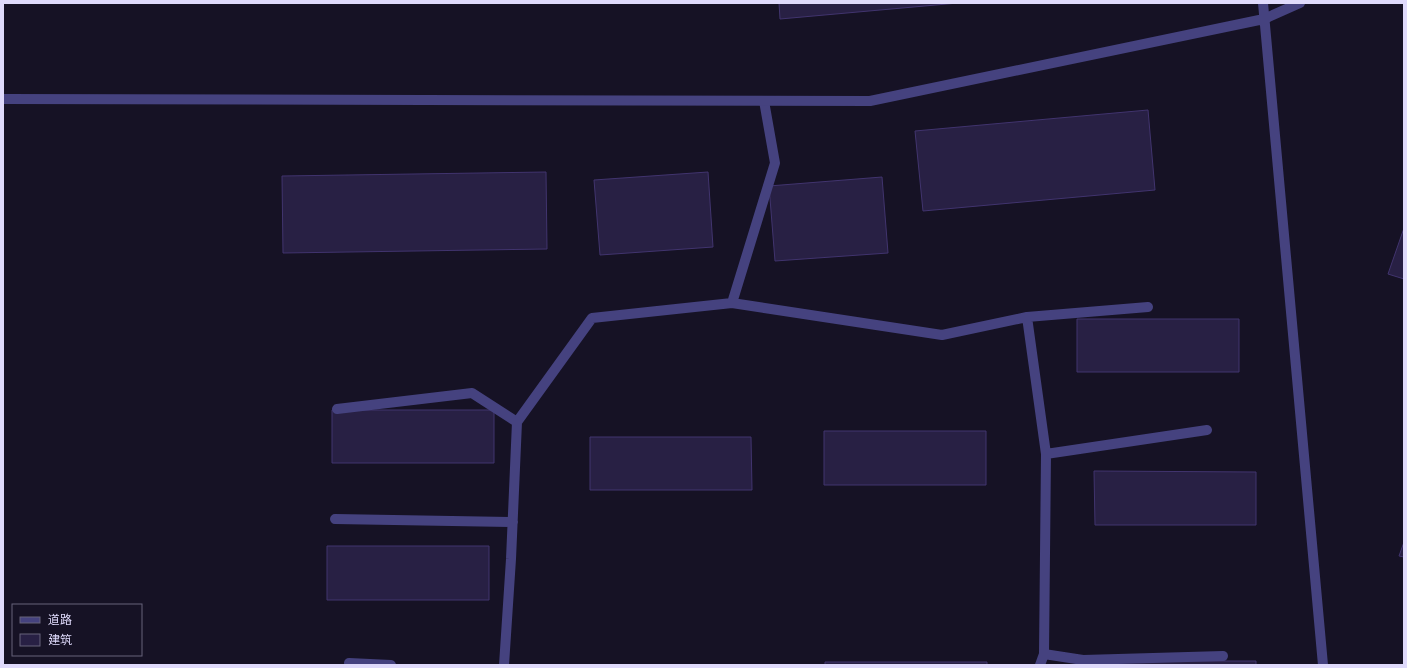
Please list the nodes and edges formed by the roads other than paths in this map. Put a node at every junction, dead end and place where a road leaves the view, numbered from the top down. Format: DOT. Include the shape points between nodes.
graph roads {
  1 [pos="1263,3"];
  2 [pos="1300,3"];
  3 [pos="1264,19"];
  4 [pos="3,99"];
  5 [pos="764,101"];
  6 [pos="732,303"];
  7 [pos="1148,307"];
  8 [pos="1027,317"];
  9 [pos="337,409"];
  10 [pos="517,422"];
  11 [pos="1207,430"];
  12 [pos="1046,454"];
  13 [pos="334,519"];
  14 [pos="513,522"];
  15 [pos="1044,654"];
  16 [pos="1223,656"];
  17 [pos="349,663"];
  18 [pos="392,665"];
  19 [pos="504,665"];
  20 [pos="1040,665"];
  21 [pos="1323,665"];
  1 -- 3 [label="street"];
  2 -- 3 [label="street"];
  3 -- 5 [label="street" via="870,101"];
  3 -- 21 [label="street"];
  4 -- 5 [label="street"];
  5 -- 6 [label="street" via="775,163"];
  6 -- 8 [label="street" via="942,335"];
  6 -- 10 [label="street" via="592,318"];
  7 -- 8 [label="street"];
  8 -- 12 [label="street"];
  9 -- 10 [label="street" via="472,393"];
  10 -- 14 [label="street"];
  11 -- 12 [label="street"];
  12 -- 15 [label="street"];
  13 -- 14 [label="street"];
  14 -- 19 [label="street"];
  15 -- 16 [label="street" via="1083,660"];
  15 -- 20 [label="street"];
  17 -- 18 [label="street"];
}
